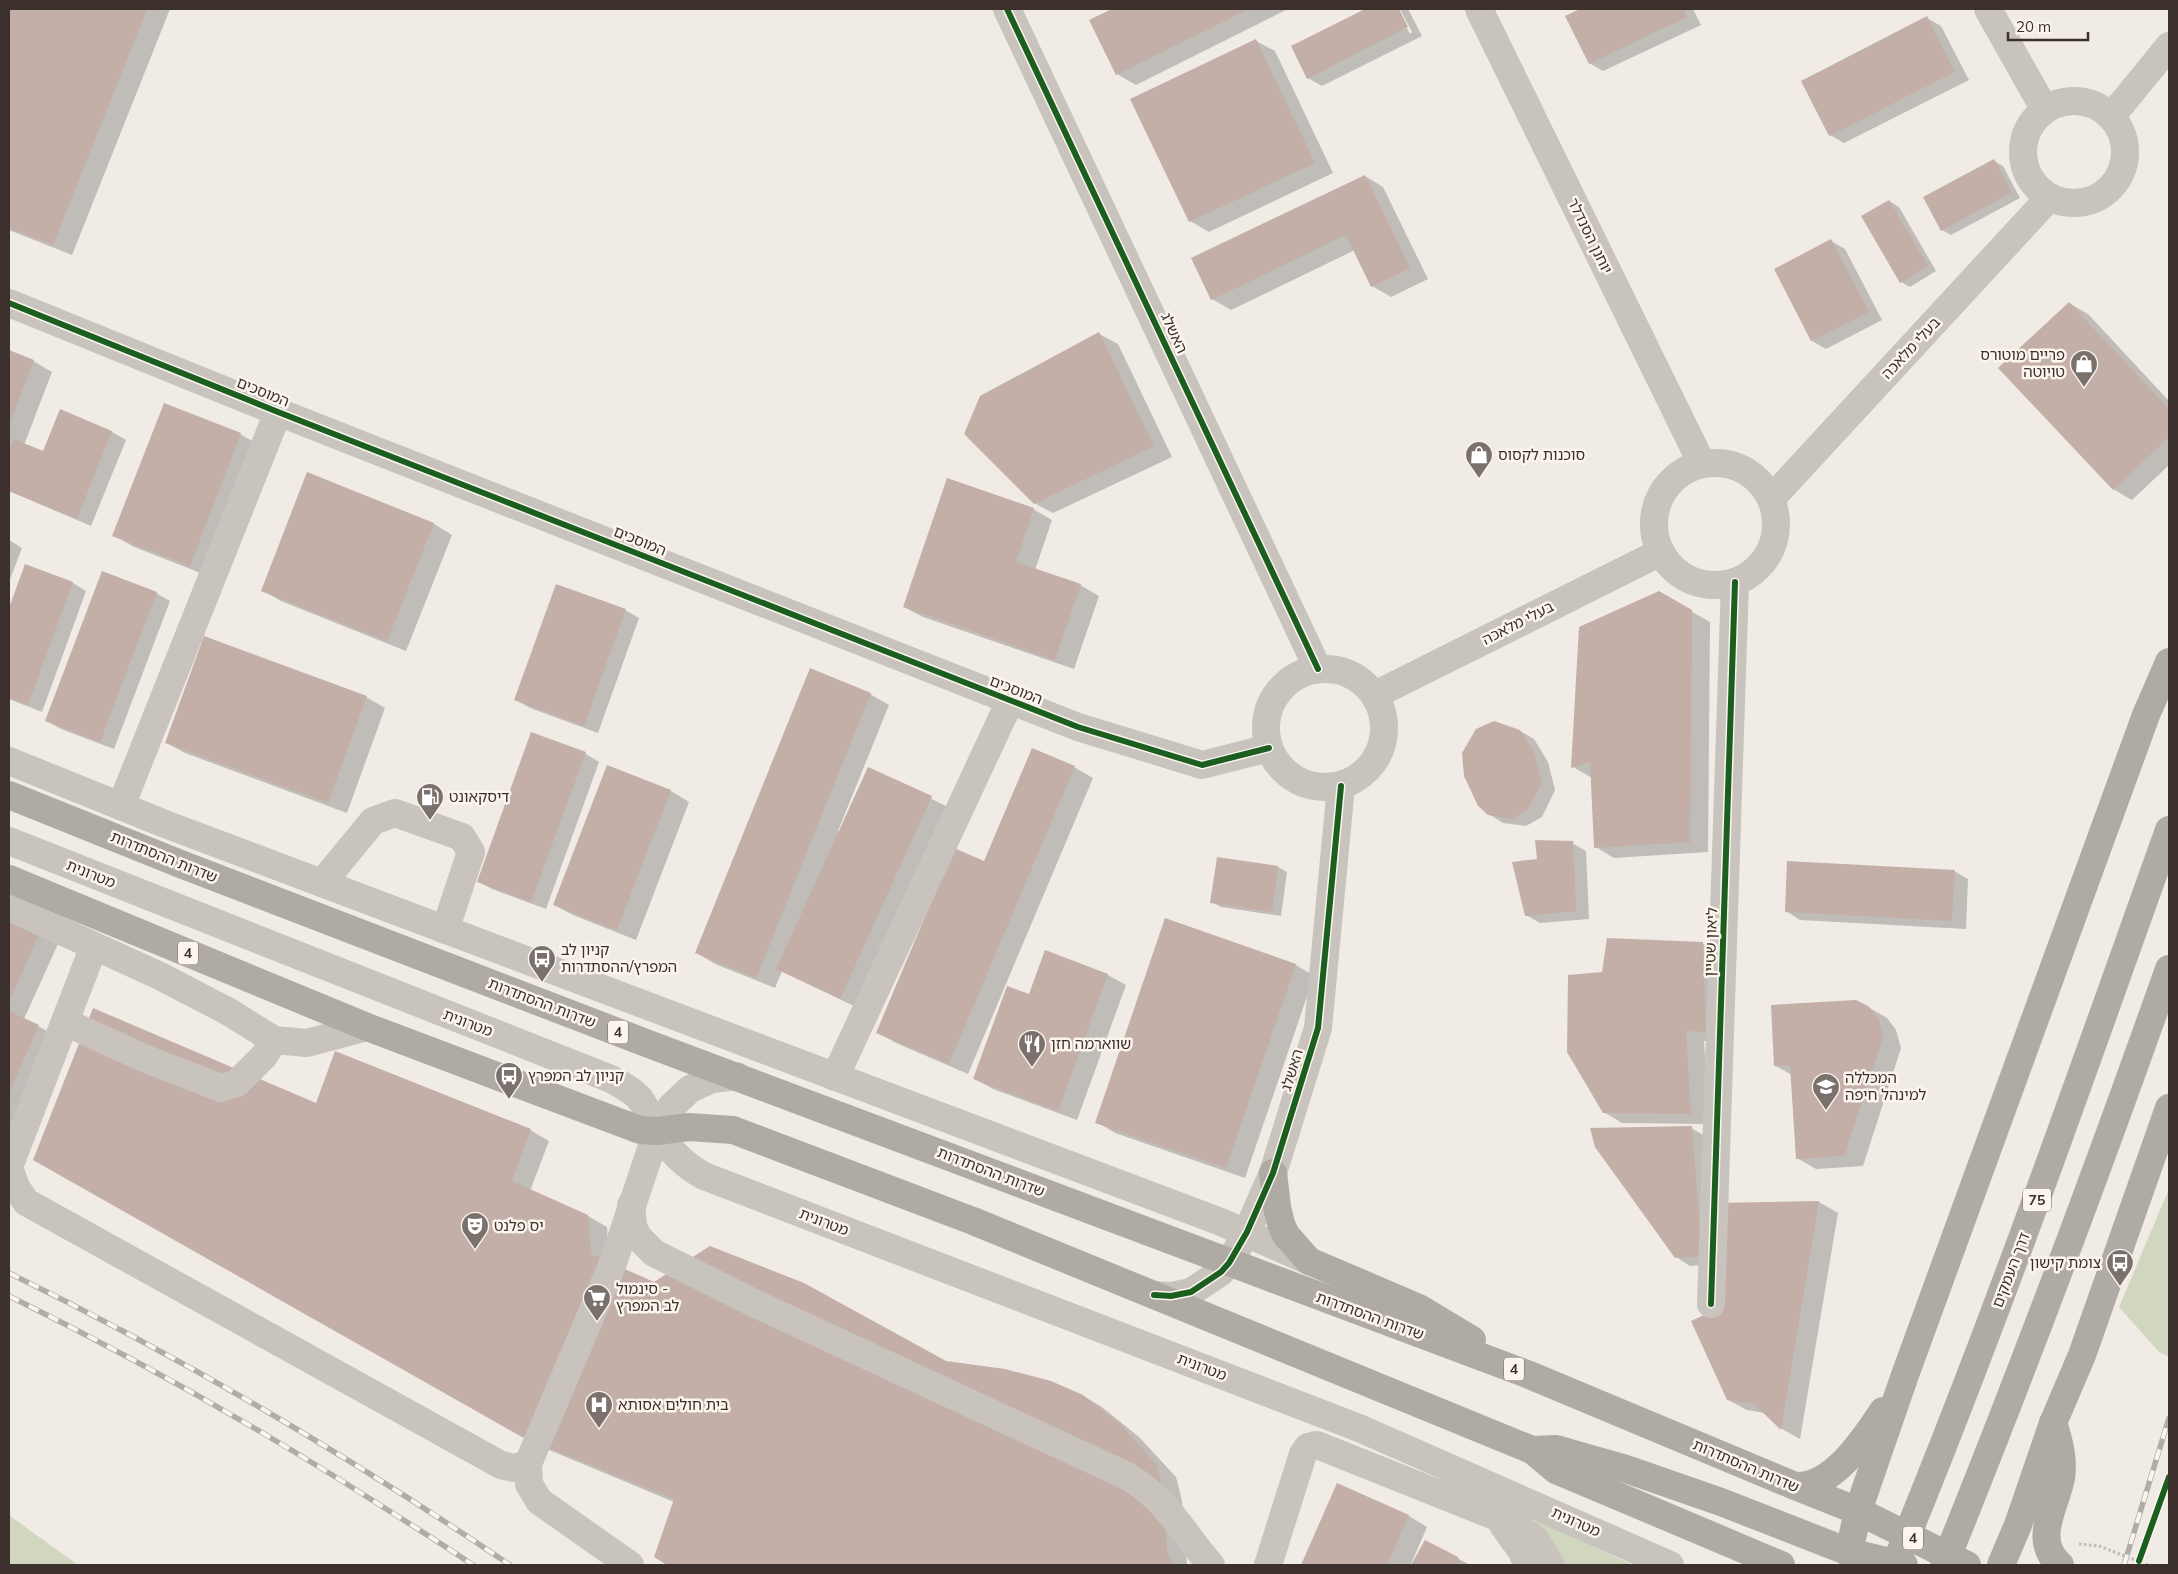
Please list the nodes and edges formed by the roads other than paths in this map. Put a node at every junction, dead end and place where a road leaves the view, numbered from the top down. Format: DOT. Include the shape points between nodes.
graph roads {
  1 [pos="1007,9"];
  2 [pos="1478,9"];
  3 [pos="1988,9"];
  4 [pos="2169,46"];
  5 [pos="2045,110"];
  6 [pos="2111,117"];
  7 [pos="2050,197"];
  8 [pos="9,303"];
  9 [pos="278,412"];
  10 [pos="1702,464"];
  11 [pos="1771,499"];
  12 [pos="1661,552"];
  13 [pos="1736,582"];
  14 [pos="2169,662"];
  15 [pos="1318,669"];
  16 [pos="1375,695"];
  17 [pos="1010,701"];
  18 [pos="1269,748"];
  19 [pos="9,761"];
  20 [pos="1341,786"];
  21 [pos="9,795"];
  22 [pos="121,806"];
  23 [pos="165,824"];
  24 [pos="2169,830"];
  25 [pos="9,841"];
  26 [pos="178,863"];
  27 [pos="9,879"];
  28 [pos="322,883"];
  29 [pos="9,907"];
  30 [pos="445,930"];
  31 [pos="94,946"];
  32 [pos="2169,969"];
  33 [pos="66,1022"];
  34 [pos="367,1027"];
  35 [pos="274,1040"];
  36 [pos="737,1076"];
  37 [pos="835,1077"];
  38 [pos="2169,1108"];
  39 [pos="657,1131"];
  40 [pos="1274,1173"];
  41 [pos="631,1205"];
  42 [pos="1247,1232"];
  43 [pos="1309,1261"];
  44 [pos="1228,1263"];
  45 [pos="1154,1295"];
  46 [pos="1711,1304"];
  47 [pos="1527,1374"];
  48 [pos="1905,1375"];
  49 [pos="2054,1424"];
  50 [pos="1532,1450"];
  51 [pos="528,1464"];
  52 [pos="1795,1486"];
  53 [pos="1858,1510"];
  54 [pos="1493,1515"];
  55 [pos="1671,1518"];
  56 [pos="1851,1561"];
  57 [pos="630,1565"];
  58 [pos="1211,1565"];
  59 [pos="1268,1565"];
  60 [pos="1528,1565"];
  61 [pos="1551,1565"];
  62 [pos="1670,1565"];
  63 [pos="1730,1565"];
  64 [pos="1781,1565"];
  65 [pos="1895,1565"];
  66 [pos="1904,1565"];
  67 [pos="1912,1565"];
  68 [pos="1944,1565"];
  69 [pos="1967,1565"];
  70 [pos="2001,1565"];
  71 [pos="2060,1565"];
  1 -- 15 [label="street, האשלג"];
  2 -- 10 [label="street, יוחנן הסנדלר"];
  3 -- 5 [label="street"];
  4 -- 6 [label="street"];
  5 -- 6 [label="street" via="2072,101 2100,108"];
  5 -- 7 [label="street" via="2033,122 2025,138 2023,154 2027,171 2036,186"];
  6 -- 7 [label="street" via="2125,146 2124,162 2110,189 2081,203"];
  7 -- 11 [label="street, בעלי מלאכה"];
  8 -- 9 [label="street, המוסכים"];
  9 -- 17 [label="street, המוסכים"];
  9 -- 22 [label="street"];
  10 -- 11 [label="street" via="1723,463 1743,469 1760,482"];
  10 -- 12 [label="street" via="1670,482 1660,498 1655,515 1655,534"];
  11 -- 13 [label="street" via="1776,519 1775,539 1767,558"];
  12 -- 13 [label="street" via="1671,566 1701,584"];
  12 -- 16 [label="street, בעלי מלאכה"];
  13 -- 46 [label="street, ליאון שטיין"];
  14 -- 48 [label="highway" via="2146,714"];
  15 -- 16 [label="street" via="1350,674 1364,682"];
  15 -- 18 [label="street" via="1285,683 1274,697 1267,713 1265,731"];
  16 -- 20 [label="street" via="1383,712 1385,730 1381,749 1372,766"];
  17 -- 18 [label="street, המוסכים" via="1078,728 1202,765"];
  17 -- 37 [label="street"];
  18 -- 20 [label="street" via="1290,777 1306,785"];
  19 -- 22 [label="street"];
  20 -- 40 [label="street, האשלג" via="1318,1028"];
  21 -- 26 [label="highway, שדרות ההסתדרות / 4"];
  22 -- 23 [label="street"];
  23 -- 26 [label="street"];
  23 -- 28 [label="street"];
  24 -- 65 [label="highway, דרך העמקים / 75, bridge" via="2044,1183"];
  25 -- 39 [label="street, מטרונית" via="612,1079 629,1088 640,1099"];
  26 -- 36 [label="highway, שדרות ההסתדרות / 4"];
  27 -- 34 [label="highway, 4"];
  28 -- 30 [label="street"];
  28 -- 30 [label="street" via="373,821 396,813 462,837 471,852"];
  29 -- 31 [label="street"];
  30 -- 37 [label="street"];
  31 -- 33 [label="street"];
  31 -- 35 [label="street" via="229,1012"];
  32 -- 68 [label="highway, bridge" via="2088,1198"];
  33 -- 35 [label="street" via="221,1088 237,1083 264,1056"];
  33 -- 51 [label="street" via="9,1167 26,1202 501,1465 514,1468"];
  34 -- 35 [label="street" via="307,1043"];
  34 -- 39 [label="highway, 4" via="640,1130"];
  36 -- 39 [label="street" via="712,1078 690,1089 670,1107"];
  36 -- 44 [label="highway, שדרות ההסתדרות / 4"];
  37 -- 42 [label="street"];
  38 -- 49 [label="highway" via="2082,1355"];
  39 -- 41 [label="street"];
  39 -- 45 [label="highway, 4" via="689,1127 733,1130 973,1221"];
  39 -- 62 [label="street, מטרונית" via="678,1156 704,1176 1359,1428"];
  40 -- 42 [label="street, האשלג"];
  40 -- 43 [label="highway" via="1282,1224 1291,1241"];
  41 -- 51 [label="street" via="613,1263"];
  41 -- 58 [label="street" via="633,1226 654,1253 683,1266 686,1255 692,1254 745,1280 754,1290 756,1304 1127,1476 1170,1511"];
  42 -- 43 [label="street"];
  42 -- 44 [label="street, האשלג"];
  43 -- 47 [label="highway" via="1419,1308"];
  44 -- 45 [label="street, האשלג" via="1221,1272 1191,1292"];
  44 -- 47 [label="highway, שדרות ההסתדרות / 4"];
  45 -- 50 [label="highway, 4"];
  47 -- 52 [label="highway, שדרות ההסתדרות / 4"];
  48 -- 52 [label="highway" via="1882,1413 1845,1461 1817,1482"];
  48 -- 53 [label="highway"];
  49 -- 70 [label="highway"];
  49 -- 71 [label="highway" via="2060,1449 2061,1476 2045,1538 2048,1552"];
  50 -- 55 [label="highway, 4" via="1556,1470"];
  50 -- 56 [label="highway" via="1556,1449 1722,1502"];
  51 -- 57 [label="street" via="529,1484 539,1501"];
  52 -- 53 [label="highway, שדרות ההסתדרות / 4"];
  53 -- 56 [label="highway"];
  53 -- 67 [label="highway"];
  53 -- 69 [label="highway, שדרות ההסתדרות / 4"];
  54 -- 59 [label="street" via="1312,1445 1303,1454"];
  54 -- 60 [label="street" via="1517,1544"];
  54 -- 61 [label="street" via="1528,1533 1542,1548"];
  55 -- 63 [label="highway"];
  55 -- 64 [label="highway, 4"];
  56 -- 66 [label="highway"];
}
